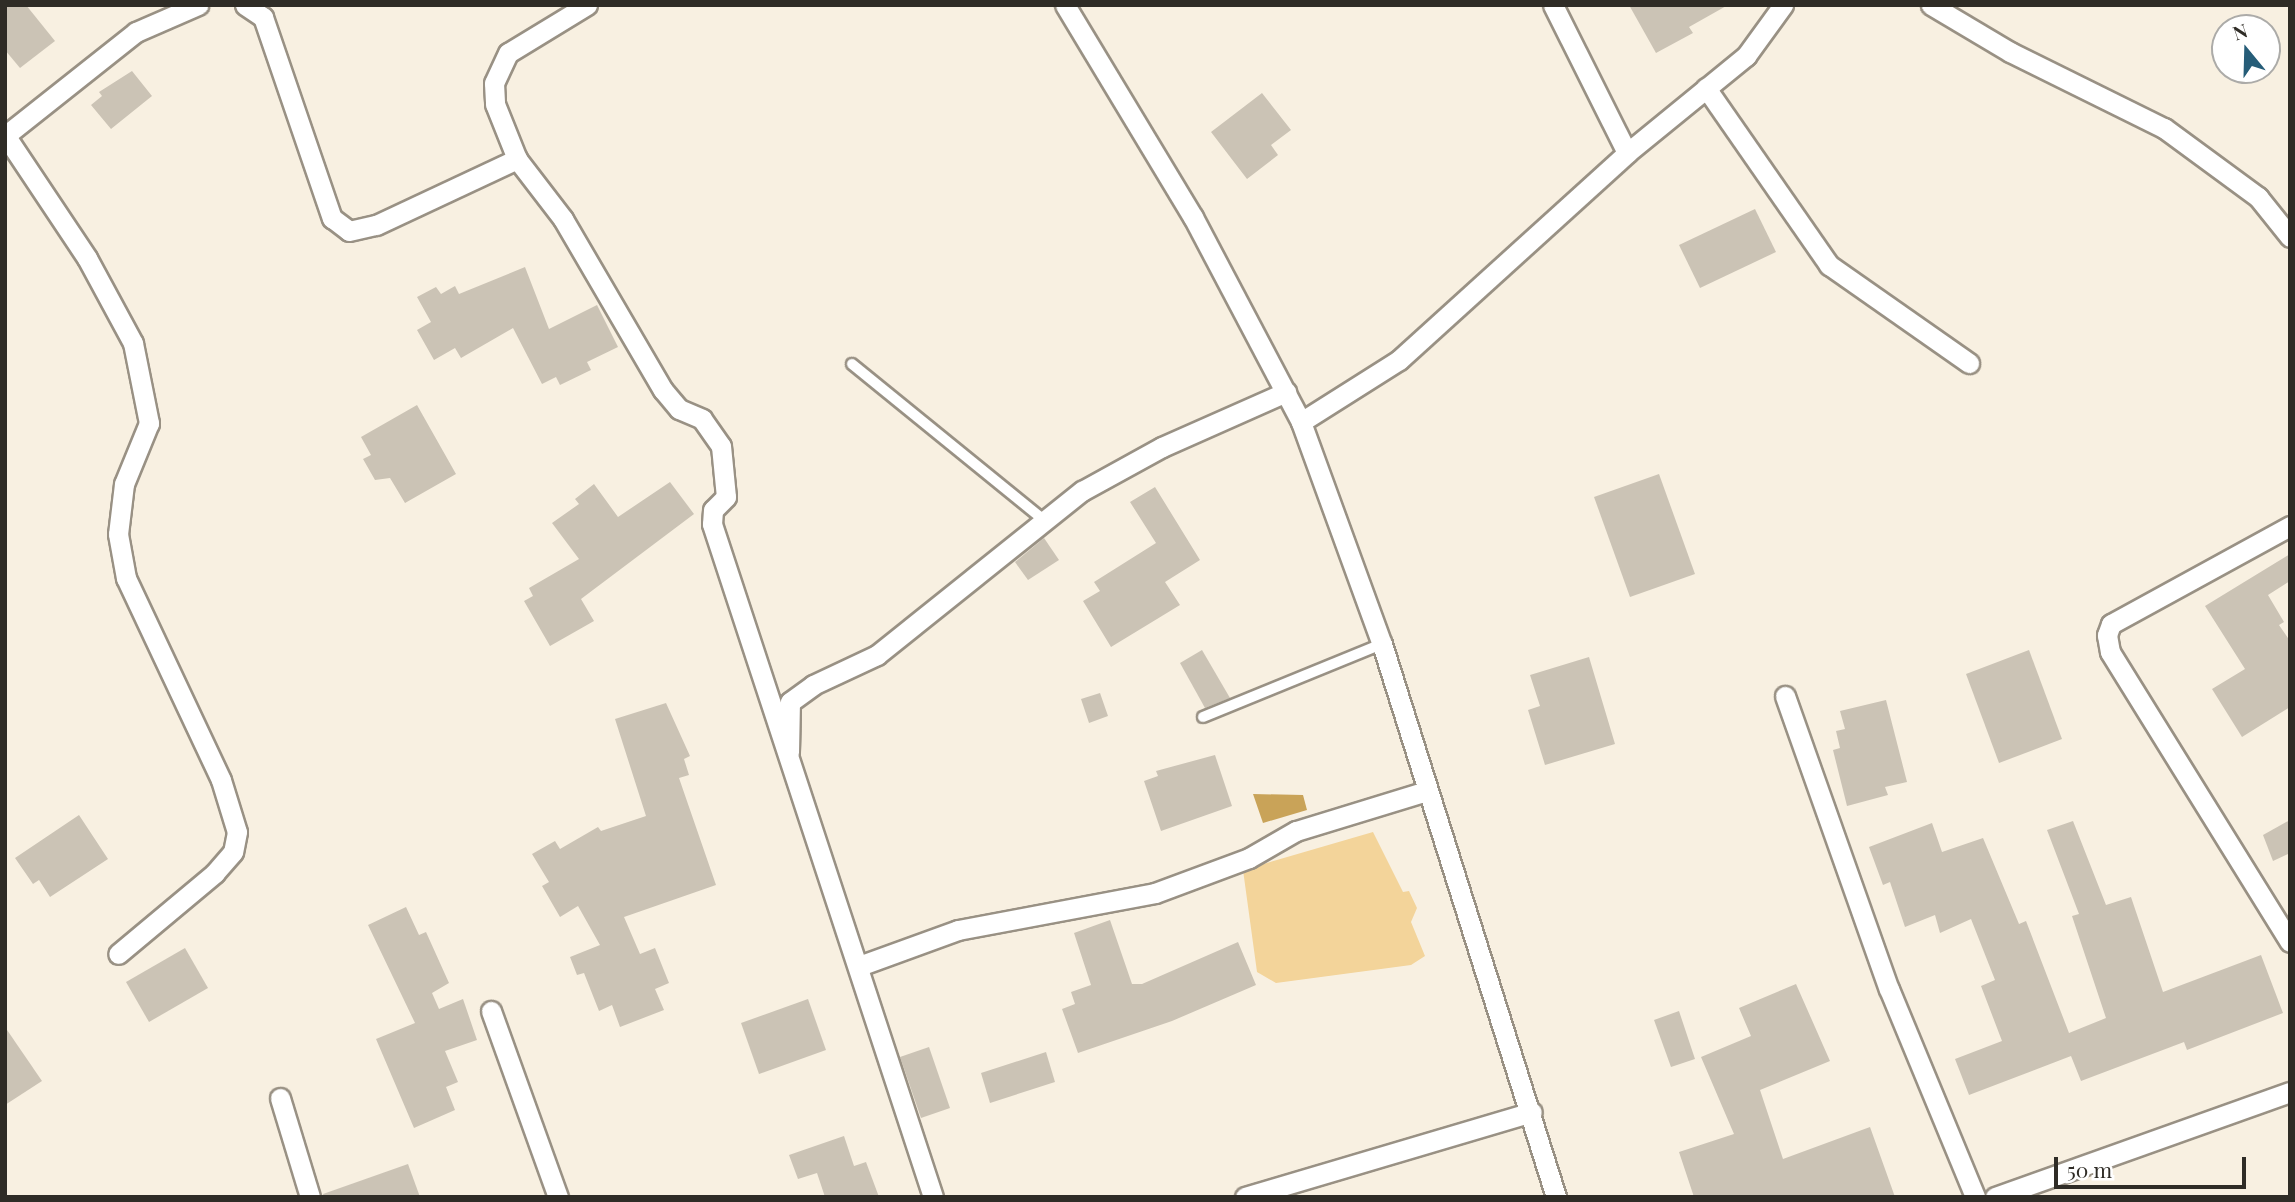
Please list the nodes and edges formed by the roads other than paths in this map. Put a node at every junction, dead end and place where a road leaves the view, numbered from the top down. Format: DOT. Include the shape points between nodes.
graph roads {
  1 [pos="198,5"];
  2 [pos="245,5"];
  3 [pos="587,5"];
  4 [pos="1065,5"];
  5 [pos="1553,5"];
  6 [pos="1783,5"];
  7 [pos="1931,5"];
  8 [pos="1706,88"];
  9 [pos="6,135"];
  10 [pos="1627,153"];
  11 [pos="517,159"];
  12 [pos="2287,226"];
  13 [pos="1969,363"];
  14 [pos="852,364"];
  15 [pos="1286,392"];
  16 [pos="1301,422"];
  17 [pos="1043,519"];
  18 [pos="2290,526"];
  19 [pos="1382,644"];
  20 [pos="1785,696"];
  21 [pos="1203,717"];
  22 [pos="788,767"];
  23 [pos="1427,791"];
  24 [pos="2290,942"];
  25 [pos="118,954"];
  26 [pos="859,966"];
  27 [pos="491,1012"];
  28 [pos="2290,1092"];
  29 [pos="280,1098"];
  30 [pos="1532,1112"];
  31 [pos="310,1197"];
  32 [pos="558,1197"];
  33 [pos="933,1197"];
  34 [pos="1245,1197"];
  35 [pos="1556,1197"];
  36 [pos="1975,1197"];
  37 [pos="1995,1197"];
  1 -- 9 [label="street" via="136,32"];
  2 -- 11 [label="street" via="263,17 332,218 349,231 376,225"];
  3 -- 11 [label="street" via="508,53 498,68 495,104"];
  4 -- 15 [label="street" via="1193,217"];
  5 -- 10 [label="street"];
  6 -- 8 [label="street" via="1746,56"];
  7 -- 12 [label="street" via="2010,52 2164,128 2213,161"];
  8 -- 10 [label="street"];
  8 -- 13 [label="street" via="1829,265"];
  9 -- 25 [label="street" via="87,258 133,344 149,423 124,484 118,534 126,578 221,780 237,832 233,852 215,873"];
  10 -- 16 [label="street" via="1399,360"];
  11 -- 22 [label="street" via="563,219 670,400 702,419 721,446 726,497 712,510 712,524"];
  14 -- 17 [label="lane"];
  15 -- 16 [label="street"];
  15 -- 17 [label="street" via="1162,447"];
  16 -- 19 [label="street"];
  17 -- 22 [label="street" via="877,655 813,685 790,702"];
  18 -- 24 [label="street" via="2111,624 2107,635 2110,652"];
  19 -- 21 [label="lane"];
  19 -- 23 [label="street"];
  20 -- 36 [label="street" via="1889,989"];
  22 -- 26 [label="street"];
  23 -- 26 [label="street" via="1296,831 1249,858 1155,893 958,930"];
  23 -- 30 [label="street"];
  26 -- 33 [label="street"];
  27 -- 32 [label="street"];
  28 -- 37 [label="street"];
  29 -- 31 [label="street"];
  30 -- 34 [label="street"];
  30 -- 35 [label="street"];
}
